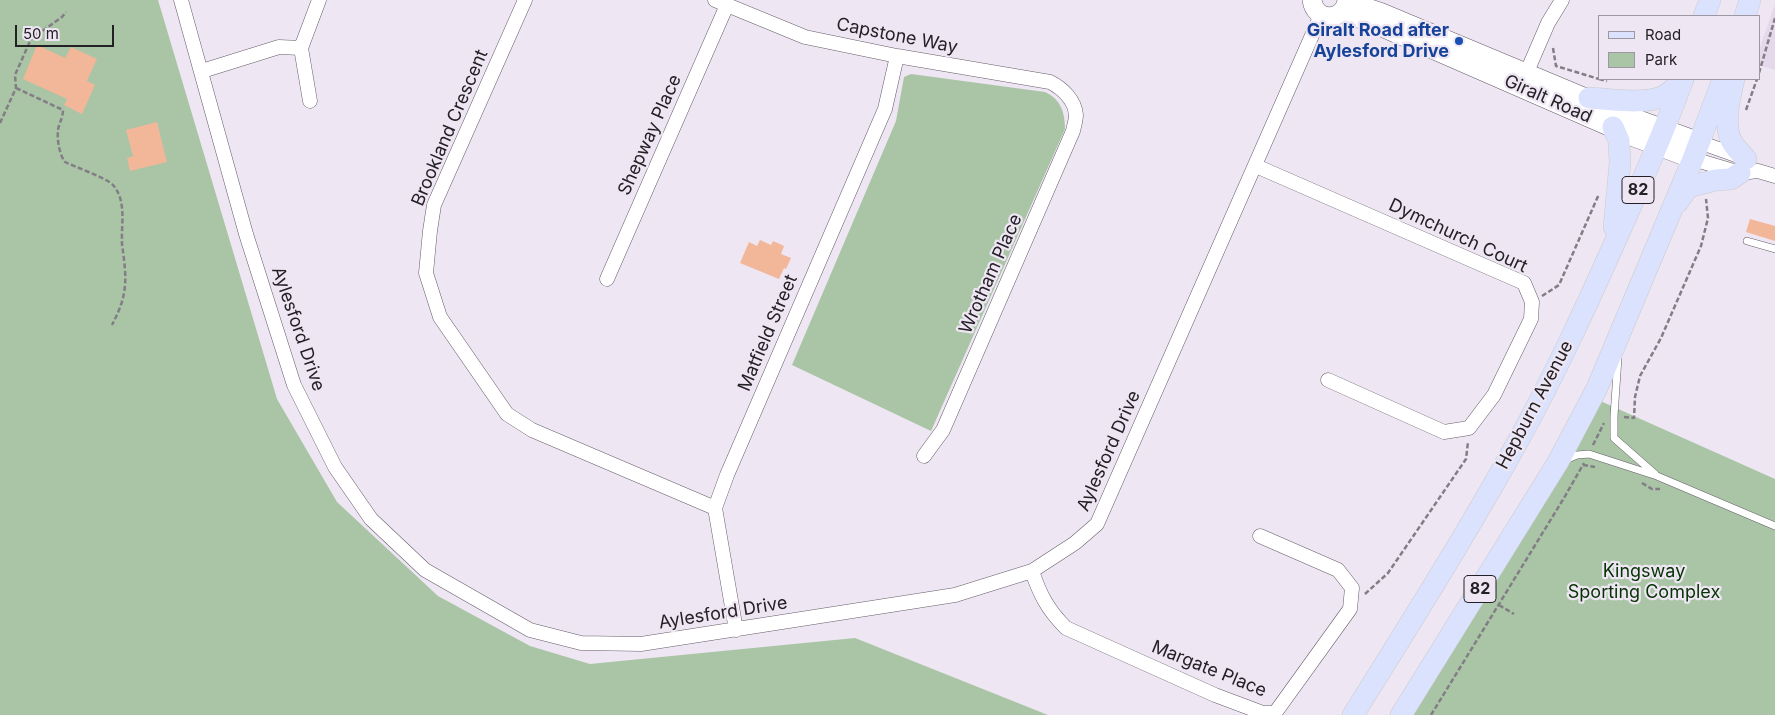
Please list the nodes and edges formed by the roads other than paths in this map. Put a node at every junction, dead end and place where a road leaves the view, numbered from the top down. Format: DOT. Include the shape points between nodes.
graph roads {
  1 [pos="181,0"];
  2 [pos="319,0"];
  3 [pos="526,0"];
  4 [pos="1562,0"];
  5 [pos="1710,0"];
  6 [pos="1750,0"];
  7 [pos="721,3"];
  8 [pos="1314,4"];
  9 [pos="1346,4"];
  10 [pos="1704,15"];
  11 [pos="1745,15"];
  12 [pos="301,48"];
  13 [pos="896,56"];
  14 [pos="202,71"];
  15 [pos="1523,80"];
  16 [pos="1682,80"];
  17 [pos="1683,80"];
  18 [pos="1723,80"];
  19 [pos="1734,80"];
  20 [pos="1589,98"];
  21 [pos="310,100"];
  22 [pos="1071,101"];
  23 [pos="1613,127"];
  24 [pos="1660,138"];
  25 [pos="1696,150"];
  26 [pos="1256,166"];
  27 [pos="1748,167"];
  28 [pos="1775,176"];
  29 [pos="1672,210"];
  30 [pos="1747,240"];
  31 [pos="1612,249"];
  32 [pos="1775,249"];
  33 [pos="607,279"];
  34 [pos="1619,336"];
  35 [pos="1328,380"];
  36 [pos="924,456"];
  37 [pos="1558,462"];
  38 [pos="1658,476"];
  39 [pos="715,508"];
  40 [pos="1775,526"];
  41 [pos="1260,536"];
  42 [pos="1032,571"];
  43 [pos="736,630"];
  44 [pos="1353,715"];
  45 [pos="1401,715"];
  1 -- 14 [label="street, Aylesford Drive"];
  2 -- 12 [label="street"];
  3 -- 39 [label="street, Brookland Crescent" via="434,205 426,273 440,317 507,414 532,430"];
  4 -- 15 [label="street" via="1548,23"];
  5 -- 10 [label="main road"];
  6 -- 11 [label="main road"];
  7 -- 13 [label="street, Capstone Way" via="805,37"];
  7 -- 33 [label="street, Shepway Place"];
  8 -- 9 [label="street" via="1333,17"];
  8 -- 26 [label="street, Aylesford Drive"];
  9 -- 15 [label="street, Giralt Road" via="1382,13"];
  12 -- 14 [label="street" via="279,47"];
  12 -- 21 [label="street"];
  13 -- 22 [label="street, Capstone Way" via="1050,82 1061,88"];
  13 -- 39 [label="street, Matfield Street" via="885,109 730,466"];
  14 -- 43 [label="street, Aylesford Drive" via="246,234 294,385 335,467 371,519 425,570 530,630 580,643 640,644"];
  15 -- 20 [label="street, Giralt Road"];
  15 -- 23 [label="street, Giralt Road"];
  16 -- 20 [label="main road" via="1667,95 1657,99"];
  17 -- 24 [label="main road, Hepburn Avenue / 82"];
  18 -- 25 [label="main road, 82"];
  19 -- 27 [label="main road" via="1727,112 1730,139"];
  20 -- 24 [label="street, Giralt Road"];
  22 -- 36 [label="street, Wrotham Place" via="1076,115 1073,131 943,430"];
  23 -- 24 [label="street, Giralt Road"];
  23 -- 31 [label="main road" via="1619,141 1620,163"];
  24 -- 25 [label="street, Giralt Road"];
  24 -- 31 [label="main road, Hepburn Avenue / 82"];
  25 -- 27 [label="street, Giralt Road"];
  25 -- 29 [label="main road, 82"];
  26 -- 35 [label="street, Dymchurch Court" via="1524,283 1532,302 1531,319 1494,395 1469,428 1444,432"];
  26 -- 42 [label="street, Aylesford Drive" via="1097,524 1075,543"];
  27 -- 28 [label="street, Giralt Road"];
  27 -- 29 [label="main road" via="1730,180 1692,186"];
  29 -- 34 [label="main road, 82"];
  30 -- 32 [label="lane"];
  31 -- 44 [label="main road, Hepburn Avenue / 82" via="1513,450 1464,537"];
  34 -- 37 [label="main road, 82" via="1597,388"];
  34 -- 38 [label="lane" via="1614,438"];
  37 -- 38 [label="lane" via="1589,454"];
  37 -- 45 [label="main road, 82"];
  38 -- 40 [label="lane"];
  39 -- 43 [label="street, Matfield Street"];
  41 -- 42 [label="street, Margate Place" via="1338,570 1352,588 1350,610 1275,713 1263,713 1214,695 1066,628 1041,597"];
  42 -- 43 [label="street, Aylesford Drive" via="956,595"];
}
